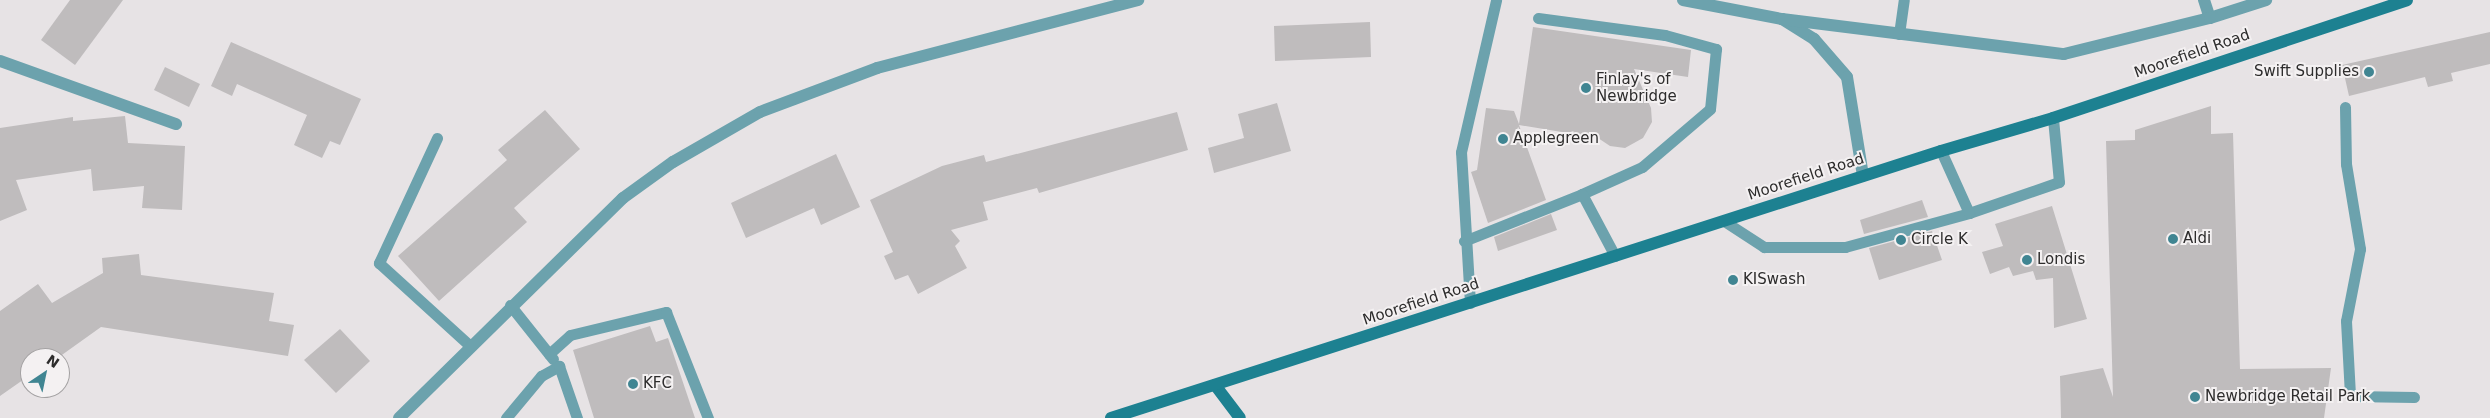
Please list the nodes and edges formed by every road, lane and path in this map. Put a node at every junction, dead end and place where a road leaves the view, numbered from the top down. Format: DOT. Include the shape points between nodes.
graph roads {
  1 [pos="1138,0"];
  2 [pos="1496,0"];
  3 [pos="1683,0"];
  4 [pos="1904,0"];
  5 [pos="2204,0"];
  6 [pos="2266,0"];
  7 [pos="2407,0"];
  8 [pos="1538,18"];
  9 [pos="2210,18"];
  10 [pos="1782,19"];
  11 [pos="1899,34"];
  12 [pos="0,61"];
  13 [pos="2345,107"];
  14 [pos="2053,118"];
  15 [pos="176,124"];
  16 [pos="437,138"];
  17 [pos="1941,151"];
  18 [pos="1863,176"];
  19 [pos="1582,194"];
  20 [pos="1969,213"];
  21 [pos="1724,221"];
  22 [pos="1464,240"];
  23 [pos="1615,256"];
  24 [pos="1470,303"];
  25 [pos="510,305"];
  26 [pos="469,345"];
  27 [pos="549,354"];
  28 [pos="559,366"];
  29 [pos="1215,385"];
  30 [pos="2414,397"];
  31 [pos="398,418"];
  32 [pos="506,418"];
  33 [pos="577,418"];
  34 [pos="708,418"];
  35 [pos="1110,418"];
  36 [pos="1240,418"];
  1 -- 25 [label="street" via="877,68 760,112 673,162 623,198"];
  2 -- 22 [label="lane" via="1461,152"];
  3 -- 10 [label="street"];
  4 -- 11 [label="lane"];
  5 -- 9 [label="street"];
  6 -- 9 [label="street"];
  7 -- 14 [label="street, Moorefield Road"];
  8 -- 19 [label="lane" via="1665,36 1716,49 1710,109 1642,167"];
  9 -- 11 [label="street" via="2064,54"];
  10 -- 11 [label="street"];
  10 -- 18 [label="street" via="1814,39 1846,77"];
  12 -- 15 [label="street"];
  13 -- 30 [label="lane" via="2346,164 2360,249 2346,321 2350,396"];
  14 -- 17 [label="street, Moorefield Road"];
  14 -- 20 [label="lane" via="2060,182"];
  16 -- 26 [label="lane" via="379,263"];
  17 -- 18 [label="street, Moorefield Road"];
  17 -- 20 [label="lane"];
  18 -- 21 [label="street, Moorefield Road"];
  19 -- 22 [label="lane"];
  19 -- 23 [label="lane"];
  20 -- 21 [label="lane" via="1845,247 1764,247"];
  21 -- 23 [label="street, Moorefield Road"];
  22 -- 24 [label="lane"];
  23 -- 24 [label="street, Moorefield Road"];
  24 -- 29 [label="street, Moorefield Road"];
  25 -- 26 [label="street"];
  25 -- 27 [label="lane"];
  26 -- 31 [label="street"];
  27 -- 28 [label="lane"];
  27 -- 34 [label="lane" via="570,335 666,312"];
  28 -- 32 [label="lane" via="541,376"];
  28 -- 33 [label="lane"];
  29 -- 35 [label="street, Moorefield Road"];
  29 -- 36 [label="street"];
}
